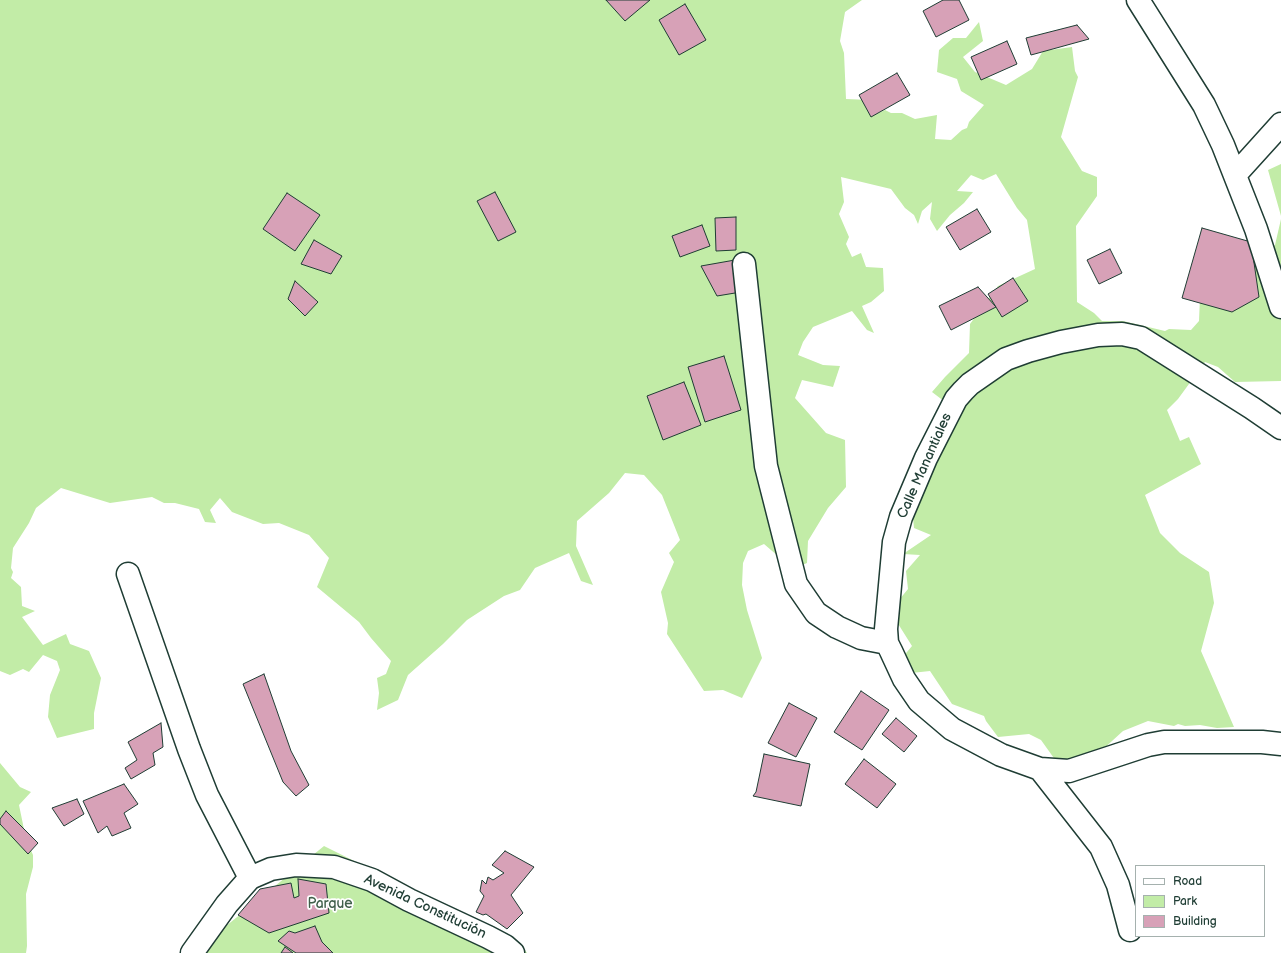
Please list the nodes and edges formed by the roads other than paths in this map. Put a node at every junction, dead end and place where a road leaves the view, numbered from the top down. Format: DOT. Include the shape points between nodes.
graph roads {
  1 [pos="1138,0"];
  2 [pos="1281,124"];
  3 [pos="1235,175"];
  4 [pos="744,264"];
  5 [pos="1281,307"];
  6 [pos="1281,428"];
  7 [pos="128,574"];
  8 [pos="887,643"];
  9 [pos="1281,744"];
  10 [pos="1040,769"];
  11 [pos="250,878"];
  12 [pos="1130,930"];
  13 [pos="192,953"];
  14 [pos="513,953"];
  1 -- 3 [label="street" via="1204,105"];
  2 -- 3 [label="street"];
  3 -- 5 [label="street" via="1256,229"];
  4 -- 8 [label="street" via="766,466 796,584 816,613 861,638"];
  6 -- 8 [label="street, Calle Manantiales" via="1141,338 1122,334 1098,335 1061,342 1006,360 970,384 956,399 926,458 901,517 894,542"];
  7 -- 11 [label="street" via="204,788"];
  8 -- 10 [label="street, Calle Manantiales" via="904,679 924,706 952,729 1001,755"];
  9 -- 10 [label="street, Calle Manantiales" via="1164,742 1069,771"];
  10 -- 12 [label="street" via="1101,847 1118,885"];
  11 -- 13 [label="street" via="227,904"];
  11 -- 14 [label="street, Avenida Constitución" via="280,866 334,867 372,880 488,937"];
}
